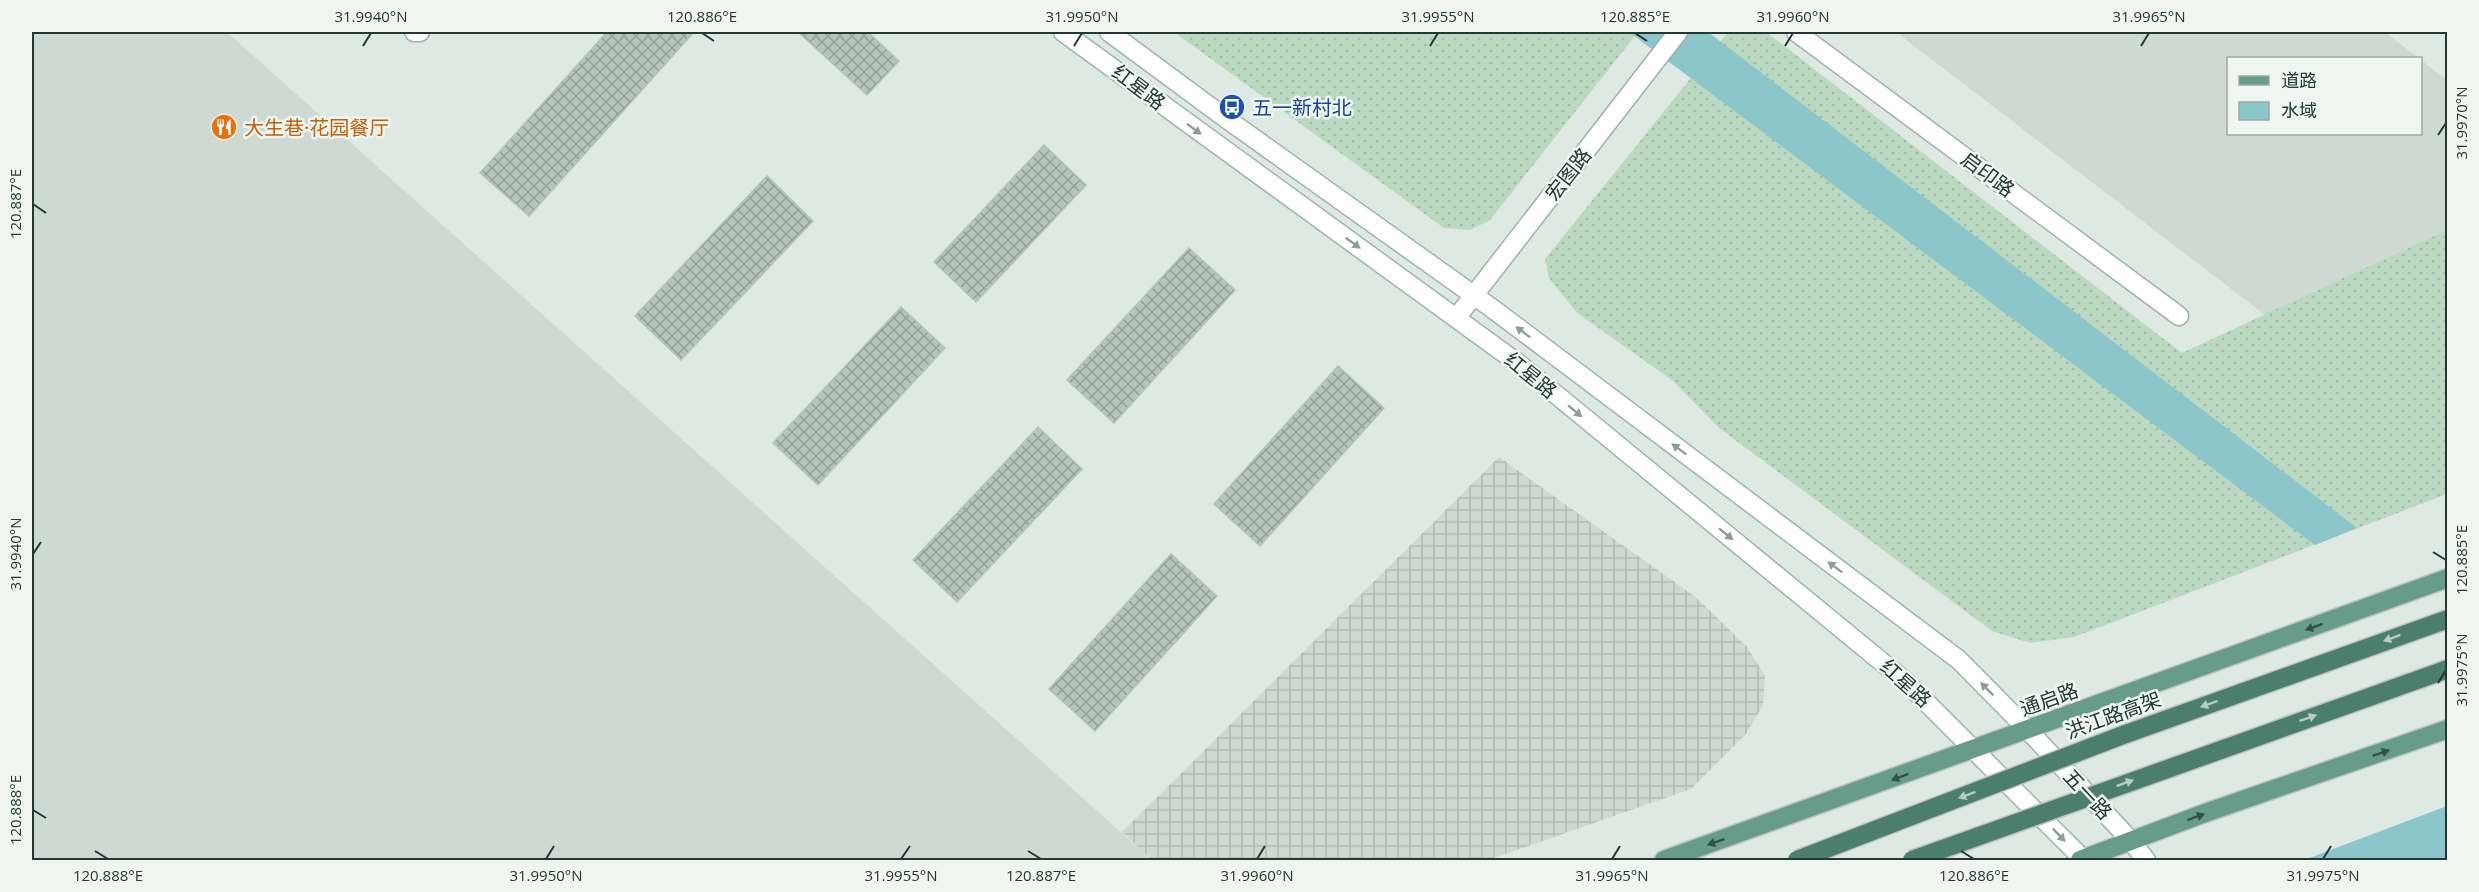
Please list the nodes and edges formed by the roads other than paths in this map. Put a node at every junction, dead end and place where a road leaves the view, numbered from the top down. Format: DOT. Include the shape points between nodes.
graph roads {
  1 [pos="414,32"];
  2 [pos="420,32"];
  3 [pos="1063,32"];
  4 [pos="1109,32"];
  5 [pos="1678,32"];
  6 [pos="1796,32"];
  7 [pos="1474,296"];
  8 [pos="2179,316"];
  9 [pos="1457,317"];
  10 [pos="2448,578"];
  11 [pos="2448,619"];
  12 [pos="2448,669"];
  13 [pos="2448,729"];
  14 [pos="2028,730"];
  15 [pos="1974,748"];
  16 [pos="2131,841"];
  17 [pos="2082,860"];
  18 [pos="1664,861"];
  19 [pos="1797,861"];
  20 [pos="1912,861"];
  21 [pos="2146,861"];
  1 -- 2 [label="main road"];
  3 -- 9 [label="main road, 红星路, one-way"];
  4 -- 7 [label="main road, 红星路"];
  5 -- 7 [label="main road, 宏图路"];
  6 -- 8 [label="main road, 启印路"];
  7 -- 9 [label="main road, 宏图路"];
  14 -- 7 [label="main road, 红星路, one-way" via="1959,660"];
  9 -- 15 [label="main road, 红星路, one-way" via="1905,681"];
  10 -- 14 [label="main road, 通启路, one-way"];
  11 -- 19 [label="highway, 洪江路高架, one-way, bridge" via="2123,735"];
  20 -- 12 [label="highway, one-way, bridge"];
  16 -- 13 [label="main road, one-way"];
  14 -- 15 [label="main road, 通启路"];
  14 -- 16 [label="main road, 五一路"];
  15 -- 17 [label="main road, one-way"];
  15 -- 18 [label="main road, 通启路, one-way"];
  16 -- 17 [label="main road"];
  16 -- 21 [label="main road, 五一路"];
}
